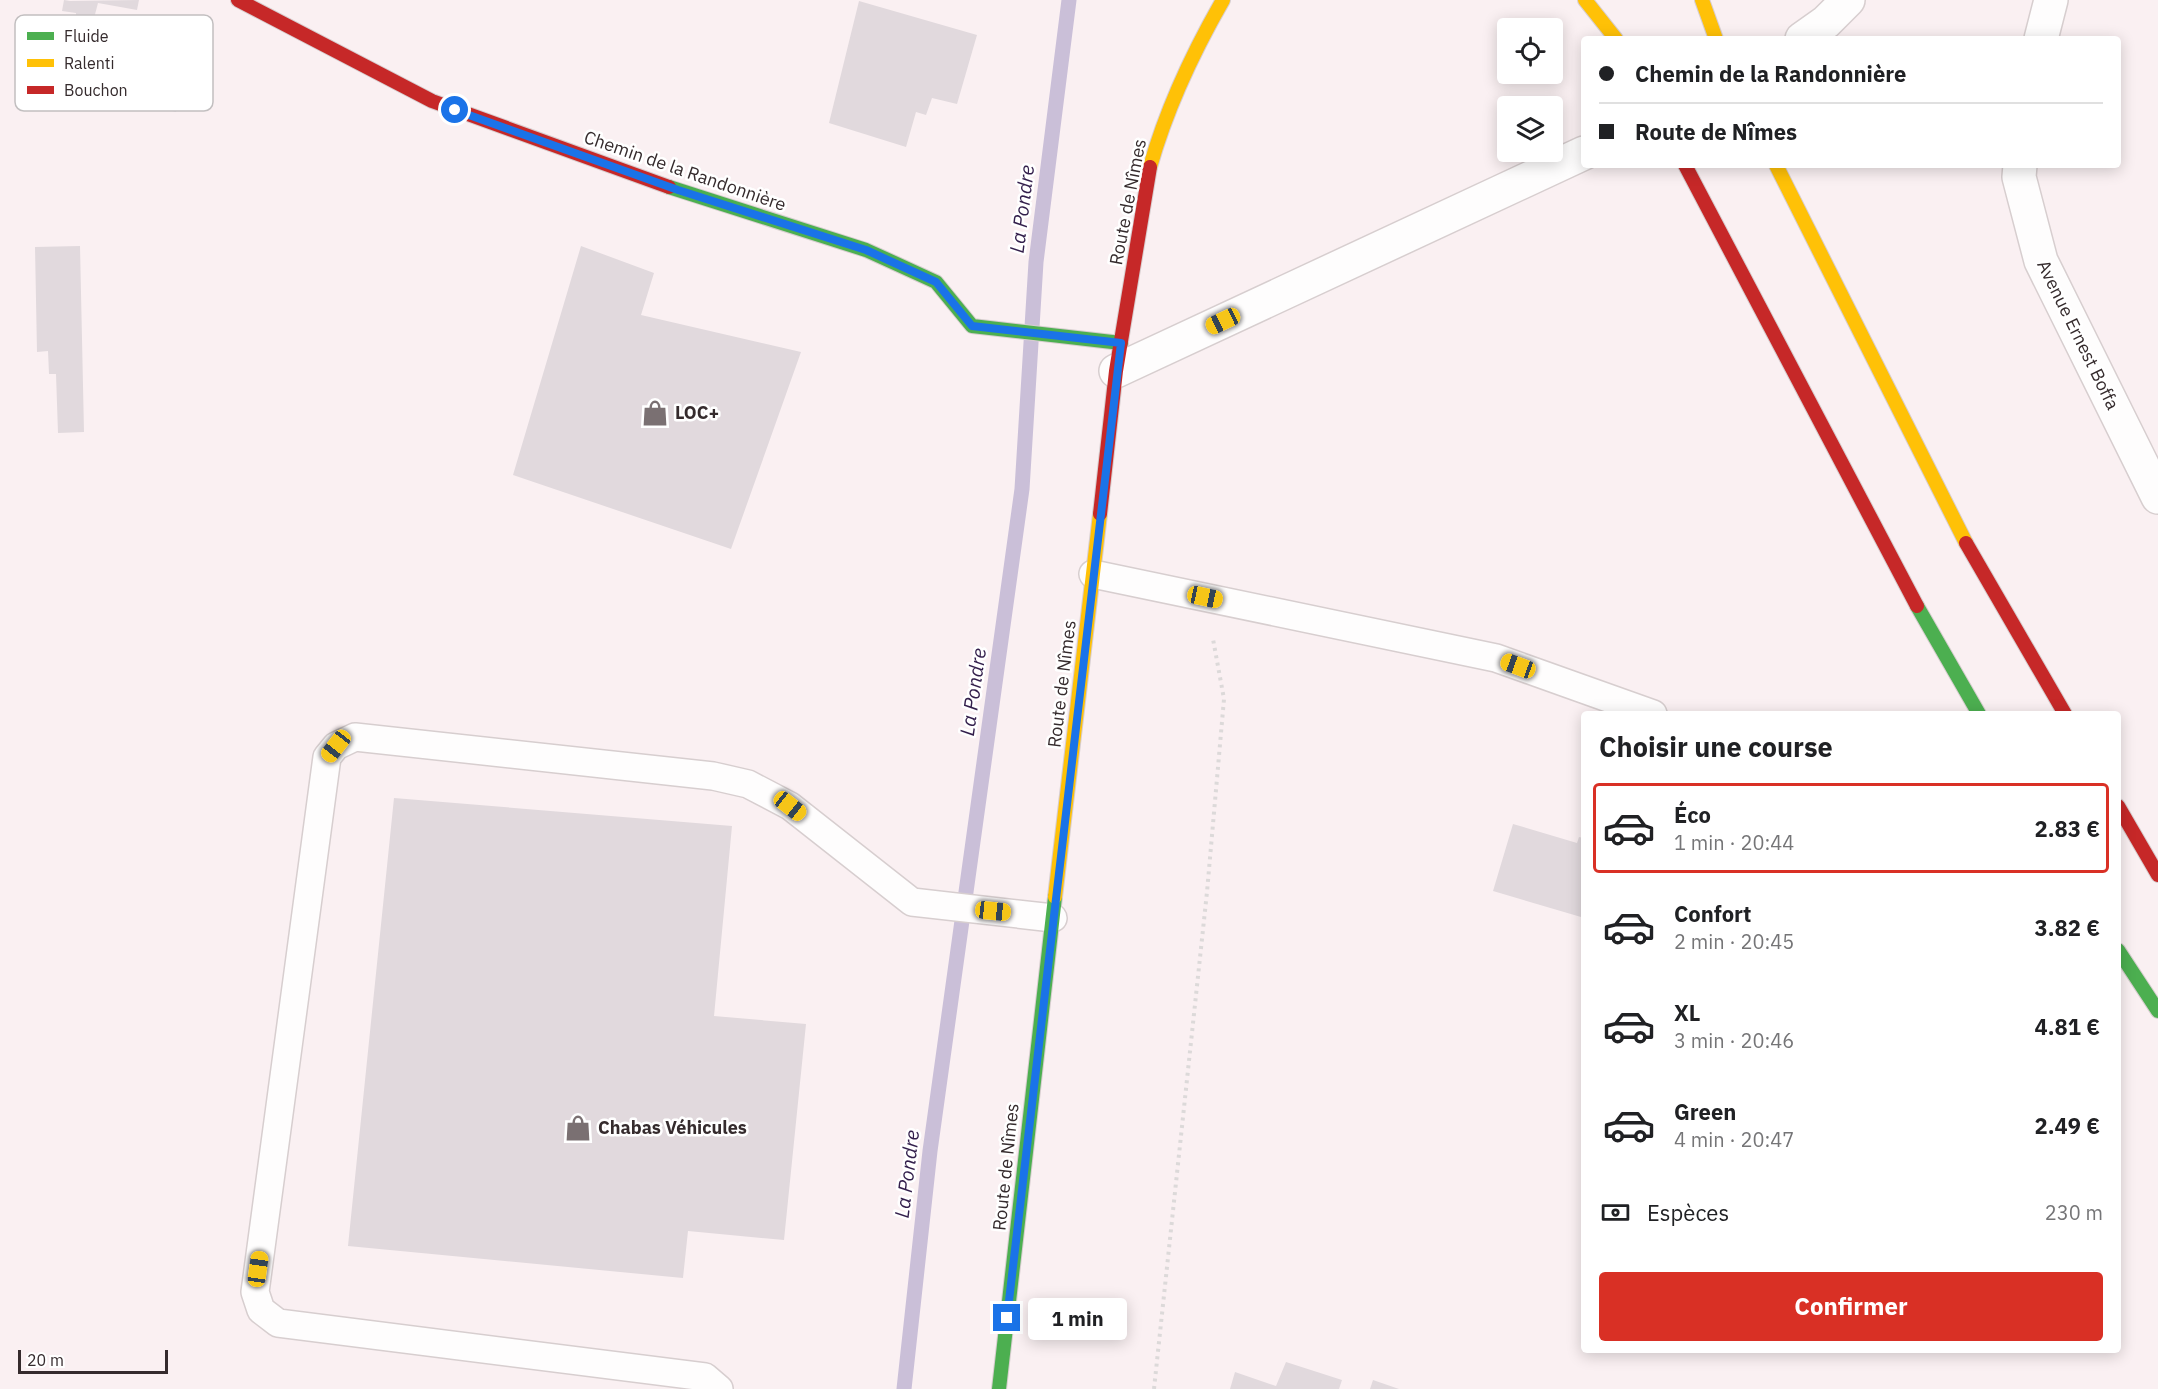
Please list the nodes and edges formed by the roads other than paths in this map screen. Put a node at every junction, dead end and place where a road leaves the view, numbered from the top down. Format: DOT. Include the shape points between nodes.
graph roads {
  1 [pos="238,0"];
  2 [pos="1223,0"];
  3 [pos="1585,0"];
  4 [pos="1702,0"];
  5 [pos="1848,0"];
  6 [pos="2051,0"];
  7 [pos="1614,36"];
  8 [pos="1715,36"];
  9 [pos="1806,36"];
  10 [pos="2042,36"];
  11 [pos="1581,154"];
  12 [pos="1686,168"];
  13 [pos="1778,168"];
  14 [pos="2020,168"];
  15 [pos="1119,357"];
  16 [pos="2158,497"];
  17 [pos="1093,574"];
  18 [pos="1645,711"];
  19 [pos="1976,711"];
  20 [pos="2063,711"];
  21 [pos="2121,811"];
  22 [pos="2158,875"];
  23 [pos="1053,918"];
  24 [pos="2121,955"];
  25 [pos="2158,1011"];
  26 [pos="719,1389"];
  27 [pos="999,1389"];
  1 -- 15 [label="street, Chemin de la Randonnière" via="432,101 678,190 866,250 936,282 972,326 1069,339"];
  2 -- 15 [label="street, Route de Nîmes" via="1188,62 1161,128 1148,174"];
  3 -- 7 [label="street"];
  4 -- 8 [label="street"];
  5 -- 9 [label="street"];
  6 -- 10 [label="street"];
  11 -- 15 [label="street"];
  12 -- 19 [label="street" via="1892,564"];
  13 -- 20 [label="street" via="1963,538"];
  14 -- 16 [label="street, Avenue Ernest Boffa" via="2041,261"];
  15 -- 17 [label="street, Route de Nîmes"];
  17 -- 18 [label="lane" via="1496,658"];
  17 -- 23 [label="street, Route de Nîmes"];
  21 -- 22 [label="street"];
  23 -- 26 [label="lane" via="912,902 790,806 748,784 722,778 355,737 336,746 327,757 255,1292 261,1310 278,1323 705,1377"];
  23 -- 27 [label="street, Route de Nîmes"];
  24 -- 25 [label="street"];
}
